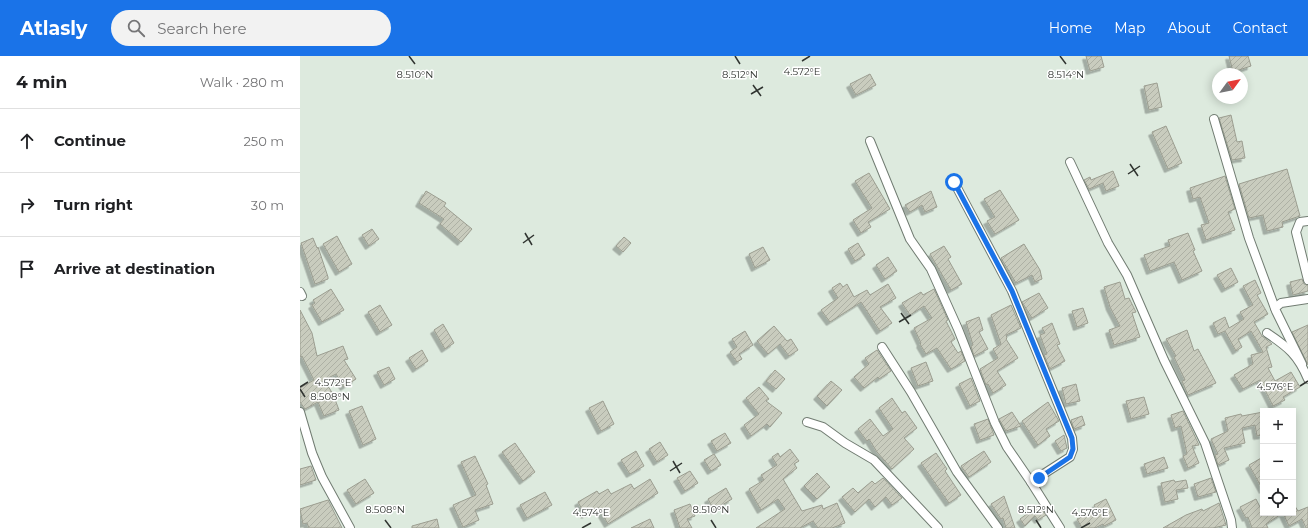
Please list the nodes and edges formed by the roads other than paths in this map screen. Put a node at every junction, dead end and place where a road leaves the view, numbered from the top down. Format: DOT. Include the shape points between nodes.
graph roads {
  1 [pos="1214,118"];
  2 [pos="870,141"];
  3 [pos="1070,162"];
  4 [pos="954,182"];
  5 [pos="1308,221"];
  6 [pos="1308,280"];
  7 [pos="1308,299"];
  8 [pos="1275,308"];
  9 [pos="1267,333"];
  10 [pos="882,347"];
  11 [pos="1302,364"];
  12 [pos="1308,379"];
  13 [pos="300,412"];
  14 [pos="807,422"];
  15 [pos="1031,482"];
  16 [pos="350,528"];
  17 [pos="938,528"];
  18 [pos="998,528"];
  19 [pos="1060,528"];
  20 [pos="1232,528"];
  1 -- 8 [label="street" via="1249,238"];
  2 -- 15 [label="street" via="908,233 931,270 958,330 997,428"];
  3 -- 20 [label="street" via="1108,242 1127,275 1164,360 1205,443 1232,520"];
  4 -- 15 [label="street" via="1012,291 1072,438 1073,449 1070,457"];
  5 -- 6 [label="street" via="1300,222 1296,232"];
  7 -- 8 [label="street" via="1282,303"];
  8 -- 11 [label="street"];
  9 -- 11 [label="street" via="1289,348"];
  10 -- 18 [label="street" via="957,472"];
  11 -- 12 [label="street"];
  13 -- 16 [label="street" via="322,477"];
  14 -- 17 [label="street" via="824,427 874,460"];
  15 -- 19 [label="street"];
}
